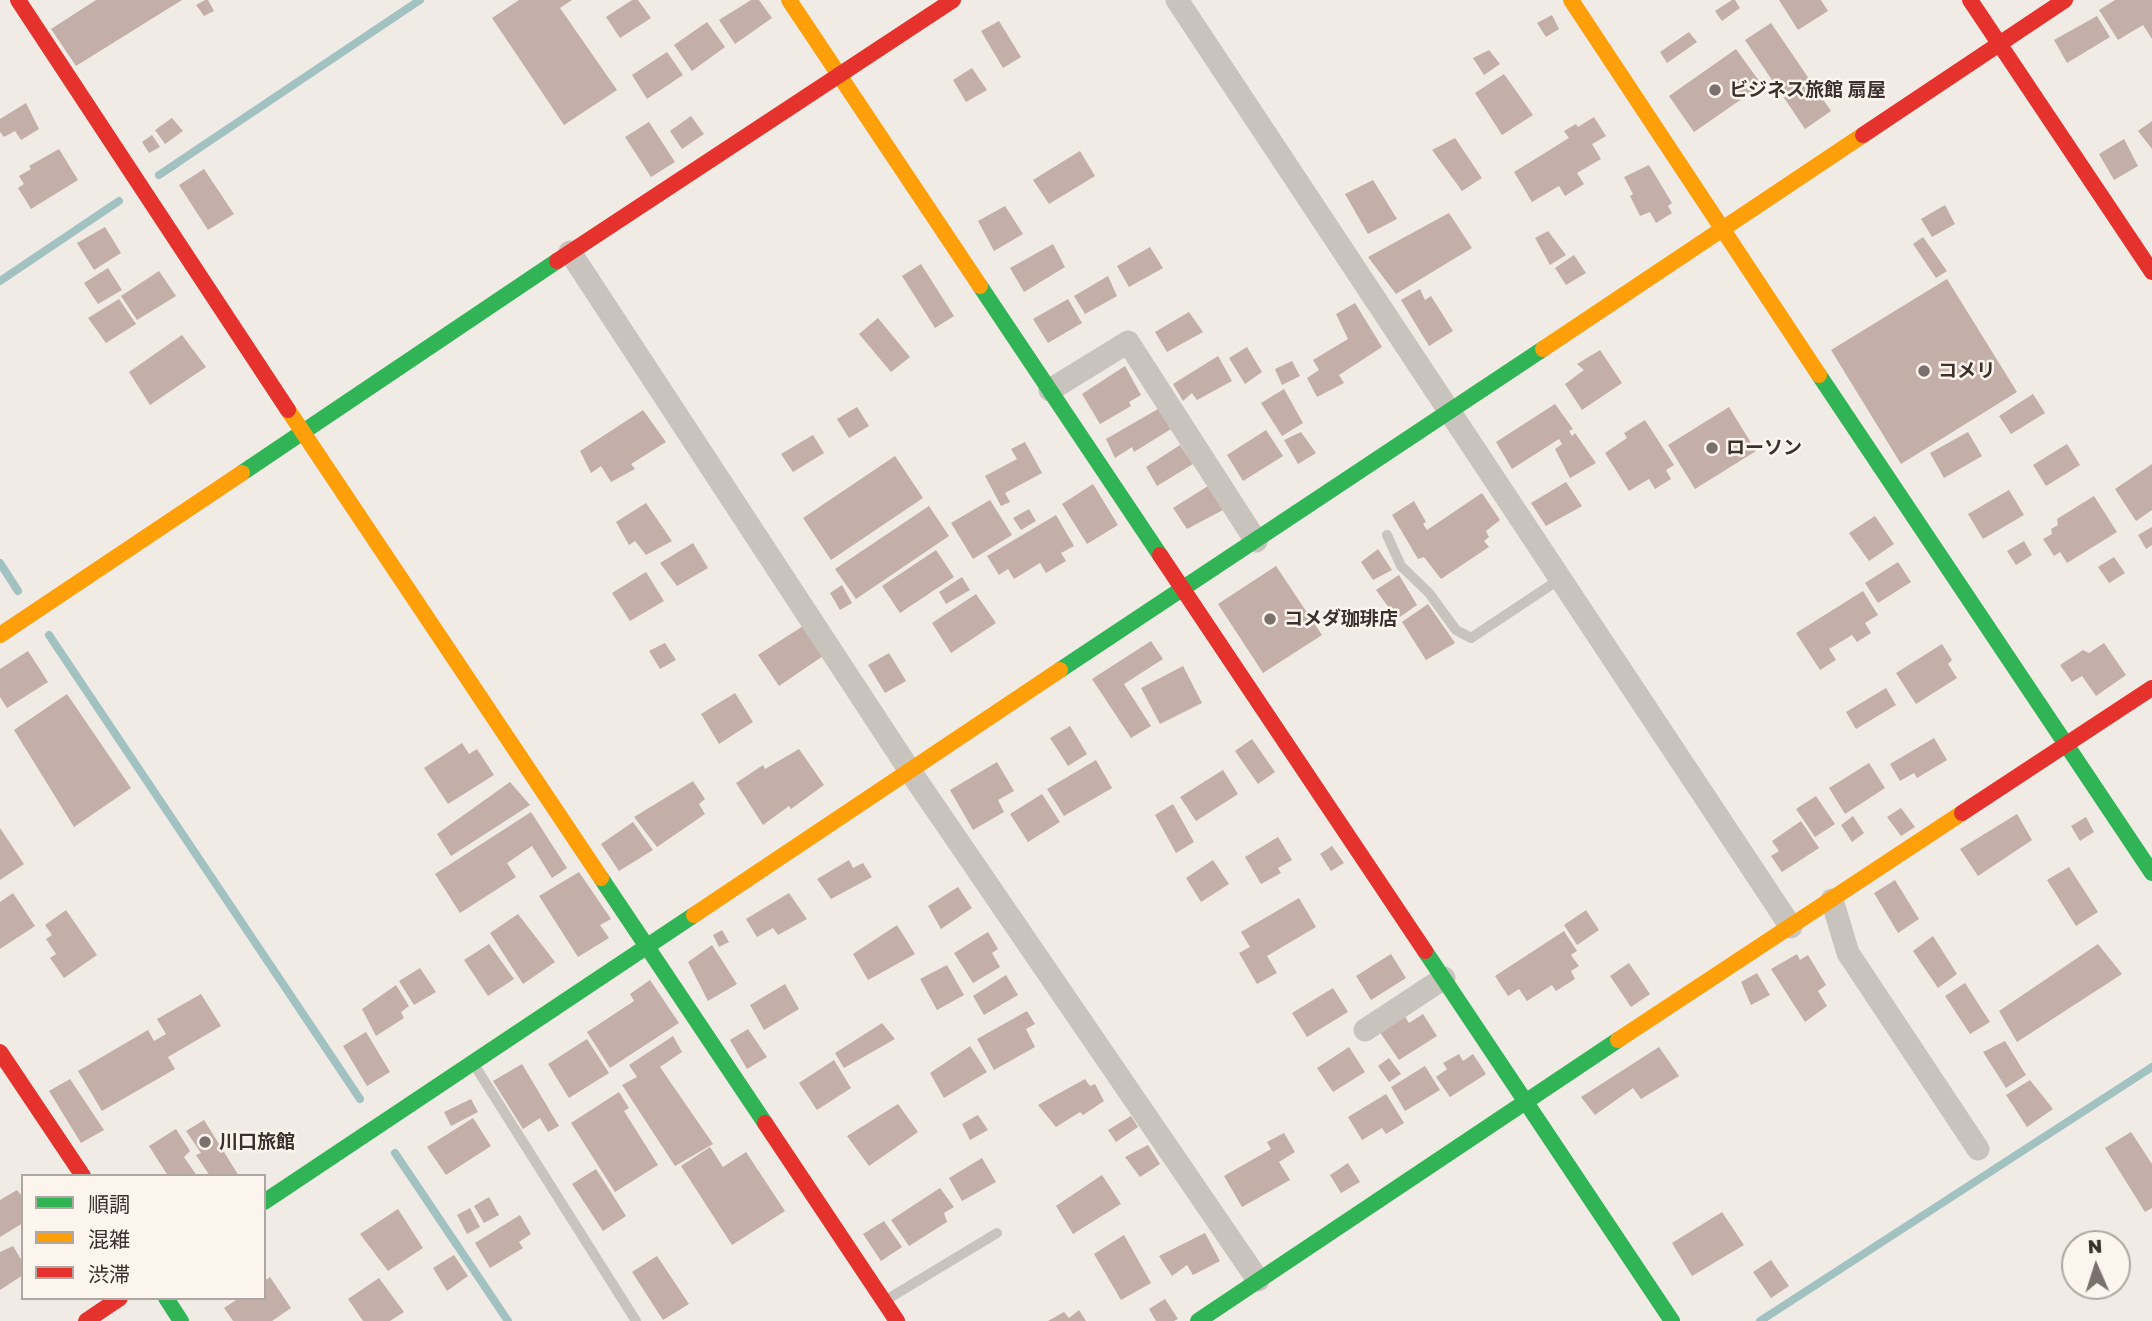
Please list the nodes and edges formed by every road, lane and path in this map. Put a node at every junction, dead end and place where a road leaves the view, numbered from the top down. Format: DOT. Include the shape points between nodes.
graph roads {
  1 [pos="18,0"];
  2 [pos="789,0"];
  3 [pos="953,0"];
  4 [pos="1177,0"];
  5 [pos="1571,0"];
  6 [pos="1970,0"];
  7 [pos="2065,0"];
  8 [pos="1999,44"];
  9 [pos="839,76"];
  10 [pos="1721,230"];
  11 [pos="570,252"];
  12 [pos="2152,272"];
  13 [pos="1050,390"];
  14 [pos="1451,411"];
  15 [pos="303,433"];
  16 [pos="1387,535"];
  17 [pos="1256,541"];
  18 [pos="1559,579"];
  19 [pos="1183,589"];
  20 [pos="0,635"];
  21 [pos="2152,688"];
  22 [pos="2067,746"];
  23 [pos="910,771"];
  24 [pos="2145,849"];
  25 [pos="2152,873"];
  26 [pos="1832,900"];
  27 [pos="1791,927"];
  28 [pos="648,946"];
  29 [pos="1444,978"];
  30 [pos="1365,1030"];
  31 [pos="0,1052"];
  32 [pos="473,1063"];
  33 [pos="1526,1101"];
  34 [pos="1978,1149"];
  35 [pos="82,1174"];
  36 [pos="266,1201"];
  37 [pos="997,1233"];
  38 [pos="1258,1280"];
  39 [pos="117,1300"];
  40 [pos="167,1300"];
  41 [pos="884,1301"];
  42 [pos="86,1321"];
  43 [pos="181,1321"];
  44 [pos="636,1321"];
  45 [pos="897,1321"];
  46 [pos="1198,1321"];
  47 [pos="1672,1321"];
  1 -- 15 [label="street"];
  2 -- 9 [label="street"];
  3 -- 9 [label="street"];
  4 -- 14 [label="street"];
  5 -- 10 [label="street"];
  6 -- 8 [label="street"];
  7 -- 8 [label="street"];
  8 -- 10 [label="street"];
  8 -- 12 [label="street"];
  9 -- 11 [label="street"];
  9 -- 13 [label="street"];
  10 -- 14 [label="street"];
  10 -- 22 [label="street"];
  11 -- 15 [label="street"];
  11 -- 23 [label="street"];
  13 -- 17 [label="street" via="1128,342"];
  13 -- 19 [label="street"];
  14 -- 17 [label="street"];
  14 -- 18 [label="street"];
  15 -- 20 [label="street"];
  15 -- 28 [label="street"];
  16 -- 18 [label="lane" via="1401,566 1429,593 1456,630 1471,638"];
  17 -- 19 [label="street"];
  18 -- 27 [label="street"];
  19 -- 23 [label="street"];
  19 -- 29 [label="street"];
  21 -- 22 [label="street"];
  22 -- 24 [label="street"];
  22 -- 26 [label="street"];
  23 -- 28 [label="street"];
  23 -- 38 [label="street"];
  24 -- 25 [label="street"];
  26 -- 27 [label="street"];
  26 -- 34 [label="street" via="1848,953"];
  27 -- 33 [label="street"];
  28 -- 32 [label="street"];
  28 -- 41 [label="street"];
  29 -- 30 [label="street"];
  29 -- 33 [label="street"];
  31 -- 35 [label="street"];
  32 -- 36 [label="street"];
  32 -- 44 [label="lane"];
  33 -- 38 [label="street"];
  33 -- 47 [label="street"];
  37 -- 41 [label="lane"];
  38 -- 46 [label="street"];
  39 -- 42 [label="street"];
  40 -- 43 [label="street"];
  41 -- 45 [label="street"];
}
